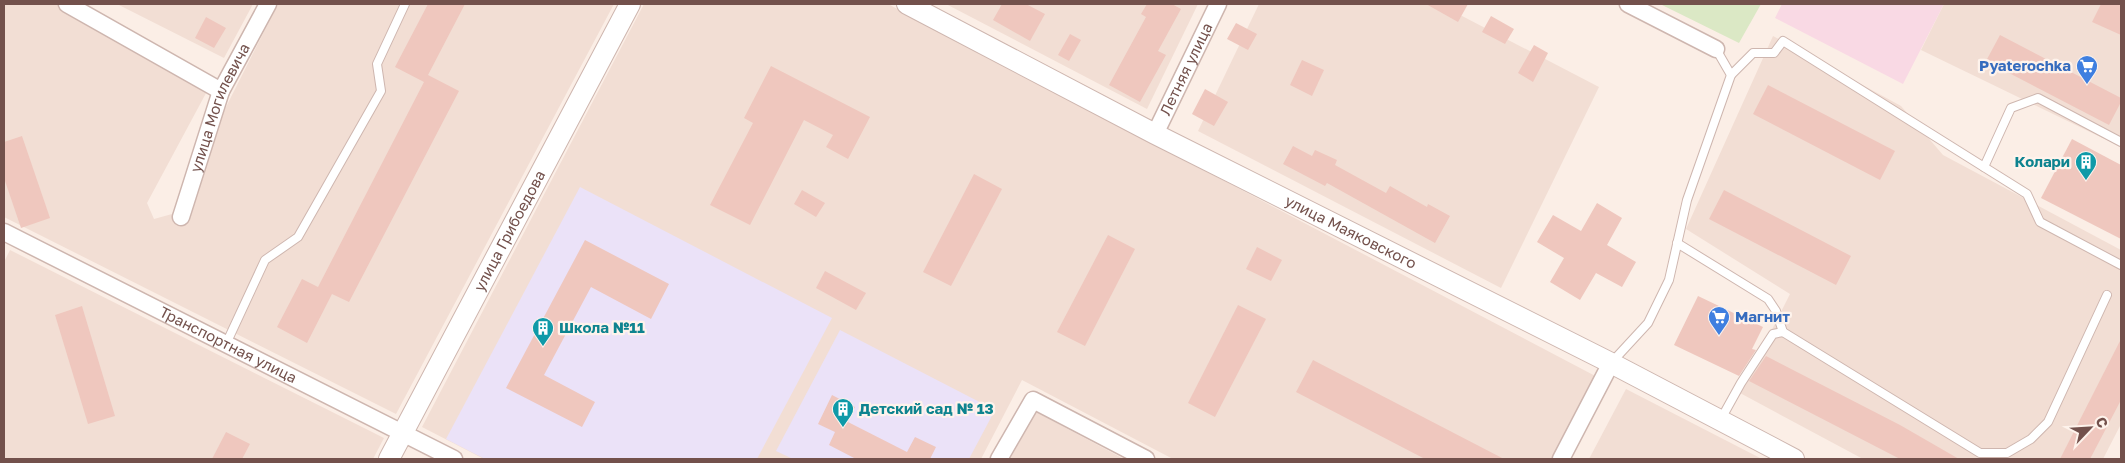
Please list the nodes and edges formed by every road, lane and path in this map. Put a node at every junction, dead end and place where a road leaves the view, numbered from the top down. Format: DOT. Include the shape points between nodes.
graph roads {
  1 [pos="67,4"];
  2 [pos="268,4"];
  3 [pos="405,4"];
  4 [pos="630,4"];
  5 [pos="907,4"];
  6 [pos="1218,4"];
  7 [pos="1628,4"];
  8 [pos="1716,49"];
  9 [pos="1731,75"];
  10 [pos="220,91"];
  11 [pos="1155,134"];
  12 [pos="2121,142"];
  13 [pos="1984,167"];
  14 [pos="181,217"];
  15 [pos="4,232"];
  16 [pos="1677,243"];
  17 [pos="2121,265"];
  18 [pos="2107,295"];
  19 [pos="1783,332"];
  20 [pos="226,344"];
  21 [pos="1611,364"];
  22 [pos="1720,421"];
  23 [pos="402,432"];
  24 [pos="389,459"];
  25 [pos="454,459"];
  26 [pos="999,459"];
  27 [pos="1146,459"];
  28 [pos="1562,459"];
  29 [pos="1794,459"];
  1 -- 10 [label="street"];
  2 -- 10 [label="street, улица Могилевича"];
  3 -- 20 [label="lane" via="377,64 381,91 298,237 265,260"];
  4 -- 23 [label="street, улица Грибоедова"];
  5 -- 11 [label="street, улица Маяковского"];
  6 -- 11 [label="street, Летняя улица"];
  7 -- 8 [label="street"];
  8 -- 9 [label="lane"];
  9 -- 13 [label="lane" via="1753,53 1774,52 1783,41"];
  9 -- 16 [label="lane" via="1687,200"];
  10 -- 14 [label="street, улица Могилевича"];
  11 -- 21 [label="street, улица Маяковского"];
  12 -- 13 [label="lane" via="2038,98 2011,108"];
  13 -- 17 [label="lane" via="2027,194 2040,222"];
  15 -- 20 [label="street, Транспортная улица"];
  16 -- 19 [label="lane" via="1768,299 1776,310"];
  16 -- 21 [label="lane" via="1669,280 1648,323"];
  18 -- 19 [label="lane" via="2048,422 2031,439 2007,453 1980,453"];
  19 -- 22 [label="lane" via="1773,334"];
  20 -- 23 [label="street, Транспортная улица"];
  21 -- 22 [label="street, улица Маяковского"];
  21 -- 28 [label="street"];
  22 -- 29 [label="street, улица Маяковского"];
  23 -- 24 [label="street, улица Грибоедова"];
  23 -- 25 [label="street, Транспортная улица"];
  26 -- 27 [label="street" via="1033,400"];
}
